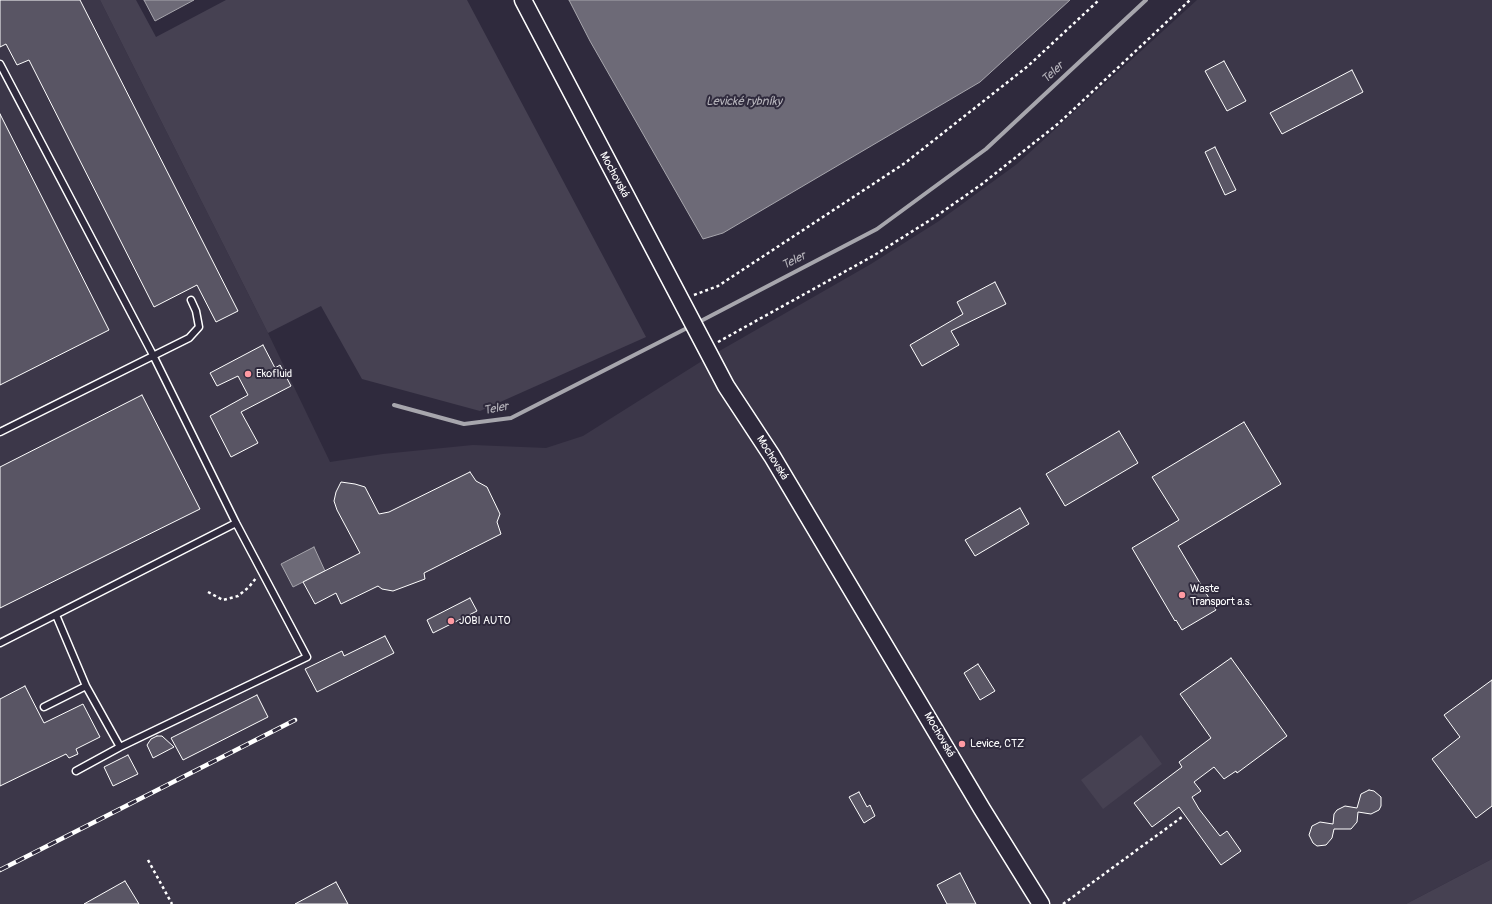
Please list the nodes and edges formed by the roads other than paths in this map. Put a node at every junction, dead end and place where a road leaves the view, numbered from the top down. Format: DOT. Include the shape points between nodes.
graph roads {
  1 [pos="523,0"];
  2 [pos="0,64"];
  3 [pos="191,300"];
  4 [pos="153,355"];
  5 [pos="0,432"];
  6 [pos="236,523"];
  7 [pos="56,615"];
  8 [pos="0,643"];
  9 [pos="86,686"];
  10 [pos="44,707"];
  11 [pos="120,747"];
  12 [pos="76,770"];
  13 [pos="1041,904"];
  1 -- 13 [label="street, Mochovská" via="726,386 772,456"];
  2 -- 4 [label="lane"];
  3 -- 4 [label="lane" via="199,327 190,338"];
  4 -- 5 [label="lane"];
  4 -- 6 [label="lane"];
  6 -- 7 [label="lane"];
  6 -- 11 [label="lane" via="307,657"];
  7 -- 8 [label="lane"];
  7 -- 9 [label="lane"];
  9 -- 10 [label="lane"];
  9 -- 11 [label="lane"];
  11 -- 12 [label="lane"];
}
